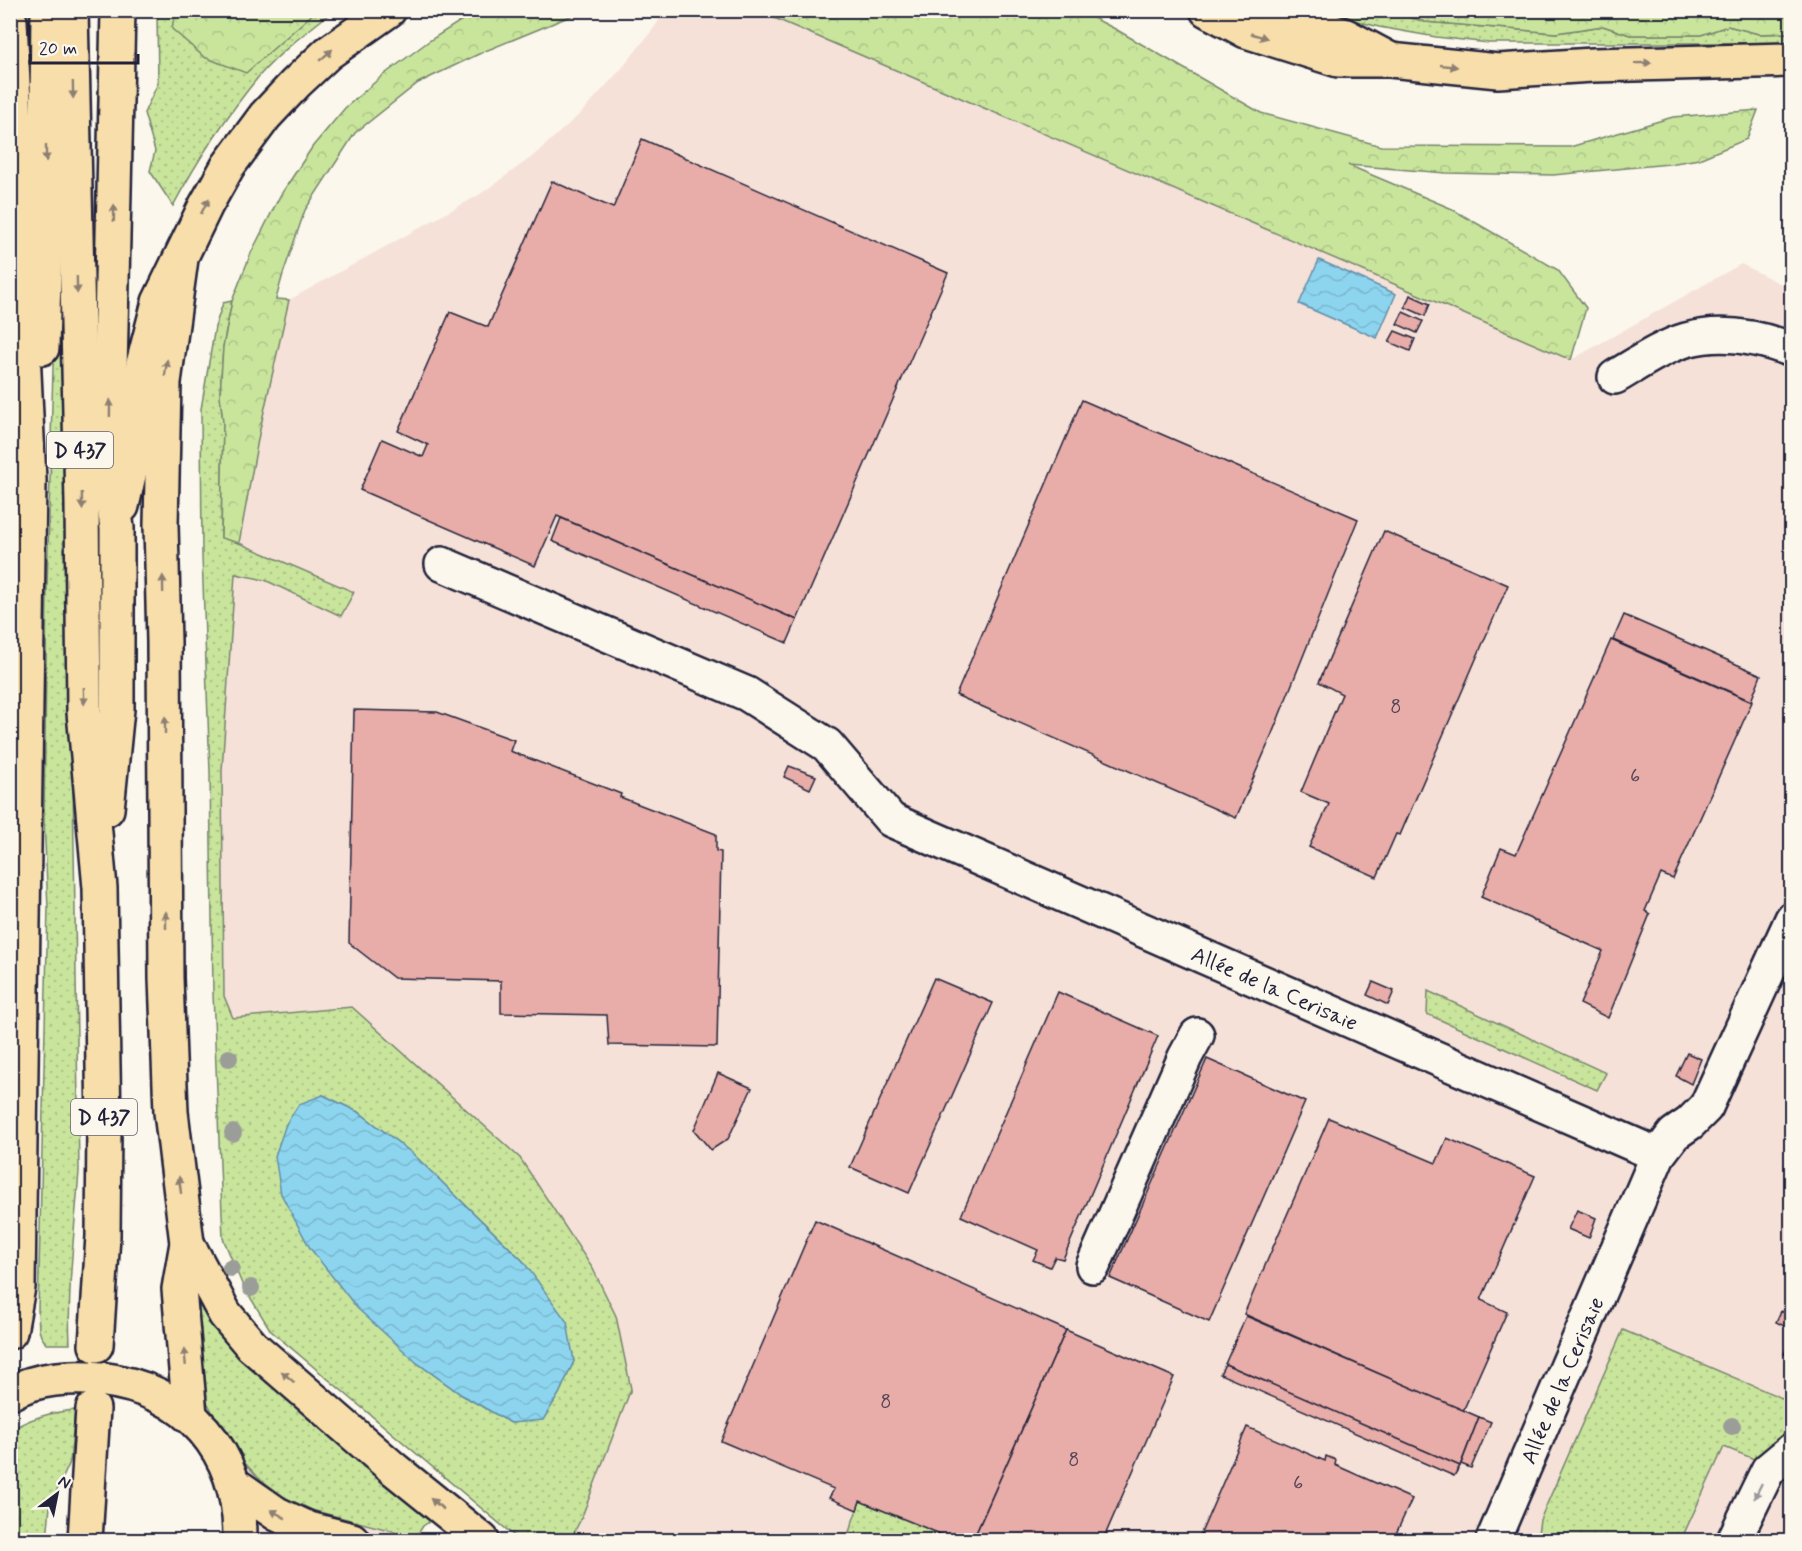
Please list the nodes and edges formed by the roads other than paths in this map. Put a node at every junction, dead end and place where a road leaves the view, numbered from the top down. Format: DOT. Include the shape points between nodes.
graph roads {
  1 [pos="48,10"];
  2 [pos="71,10"];
  3 [pos="118,10"];
  4 [pos="389,10"];
  5 [pos="1207,10"];
  6 [pos="1273,10"];
  7 [pos="10,21"];
  8 [pos="1390,60"];
  9 [pos="1791,60"];
  10 [pos="181,259"];
  11 [pos="1791,350"];
  12 [pos="1615,376"];
  13 [pos="29,480"];
  14 [pos="117,528"];
  15 [pos="442,564"];
  16 [pos="100,888"];
  17 [pos="1791,919"];
  18 [pos="1197,1035"];
  19 [pos="1658,1155"];
  20 [pos="187,1243"];
  21 [pos="1093,1266"];
  22 [pos="10,1332"];
  23 [pos="96,1346"];
  24 [pos="10,1393"];
  25 [pos="93,1409"];
  26 [pos="190,1415"];
  27 [pos="1791,1450"];
  28 [pos="234,1484"];
  29 [pos="85,1540"];
  30 [pos="240,1540"];
  31 [pos="352,1540"];
  32 [pos="482,1540"];
  33 [pos="1493,1540"];
  34 [pos="1734,1540"];
  1 -- 13 [label="main road, one-way" via="43,332"];
  2 -- 16 [label="main road, D 437, one-way" via="84,712"];
  14 -- 3 [label="main road, D 437, one-way" via="108,462"];
  10 -- 4 [label="main road, one-way" via="223,176 265,116 328,52"];
  5 -- 8 [label="main road, one-way" via="1246,32 1338,60"];
  6 -- 8 [label="main road" via="1346,36"];
  7 -- 13 [label="main road"];
  8 -- 9 [label="main road, one-way" via="1498,71"];
  10 -- 14 [label="main road" via="159,302 143,364 131,466"];
  20 -- 10 [label="main road, one-way" via="170,1100 161,525 164,382"];
  11 -- 12 [label="street" via="1743,336 1711,335 1684,340"];
  13 -- 22 [label="main road" via="18,1287"];
  14 -- 16 [label="main road, D 437" via="117,709"];
  15 -- 19 [label="street, Allée de la Cerisaie" via="747,694 827,745 891,820"];
  16 -- 23 [label="main road, D 437" via="104,1126"];
  17 -- 19 [label="street, Allée de la Cerisaie" via="1706,1107 1674,1134"];
  18 -- 21 [label="street"];
  19 -- 33 [label="street, Allée de la Cerisaie"];
  26 -- 20 [label="main road, one-way" via="179,1288"];
  32 -- 20 [label="main road, one-way" via="393,1469 252,1346 225,1314"];
  24 -- 26 [label="main road" via="42,1381 106,1380 152,1393"];
  25 -- 29 [label="main road"];
  26 -- 28 [label="main road" via="226,1464"];
  27 -- 34 [label="street, one-way" via="1768,1470"];
  28 -- 30 [label="main road"];
  31 -- 28 [label="main road, one-way" via="309,1529 277,1514"];
}
